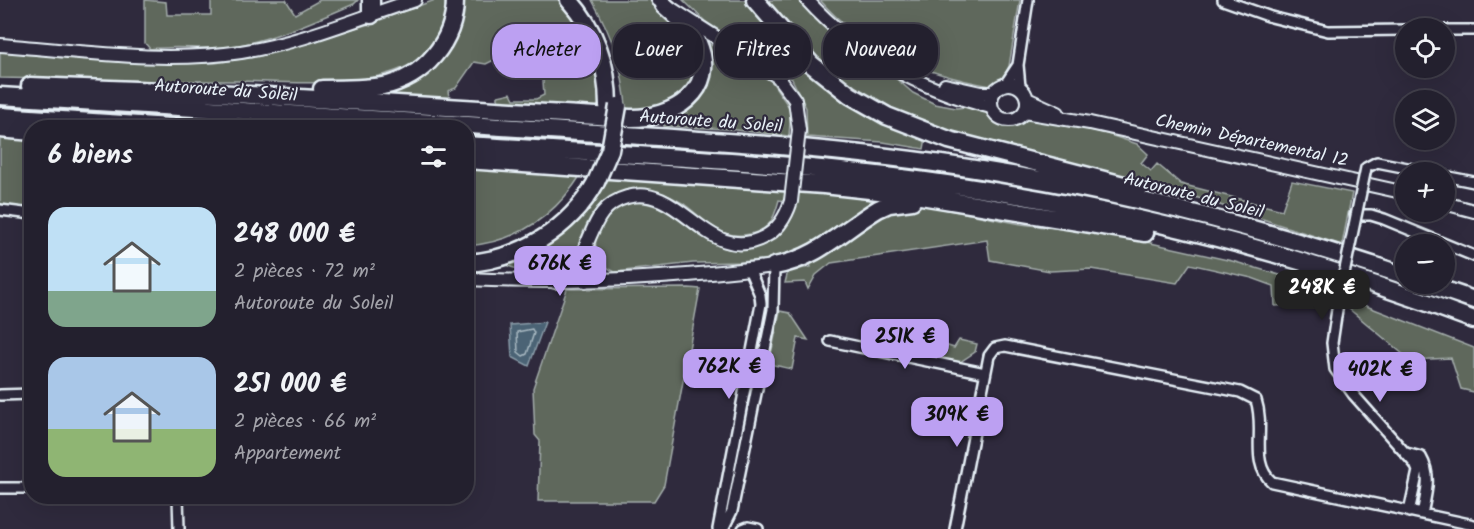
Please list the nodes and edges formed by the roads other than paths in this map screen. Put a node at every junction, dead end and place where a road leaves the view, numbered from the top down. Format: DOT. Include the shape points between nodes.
graph roads {
  1 [pos="415,0"];
  2 [pos="454,0"];
  3 [pos="569,0"];
  4 [pos="582,0"];
  5 [pos="755,0"];
  6 [pos="807,0"];
  7 [pos="1028,0"];
  8 [pos="1223,0"];
  9 [pos="665,2"];
  10 [pos="371,8"];
  11 [pos="831,24"];
  12 [pos="1395,30"];
  13 [pos="1455,30"];
  14 [pos="1474,30"];
  15 [pos="0,45"];
  16 [pos="1018,65"];
  17 [pos="910,78"];
  18 [pos="929,78"];
  19 [pos="1006,83"];
  20 [pos="0,85"];
  21 [pos="1020,87"];
  22 [pos="216,93"];
  23 [pos="993,93"];
  24 [pos="0,96"];
  25 [pos="1027,99"];
  26 [pos="613,106"];
  27 [pos="991,107"];
  28 [pos="1024,112"];
  29 [pos="0,116"];
  30 [pos="62,120"];
  31 [pos="374,120"];
  32 [pos="1090,123"];
  33 [pos="474,126"];
  34 [pos="0,129"];
  35 [pos="24,131"];
  36 [pos="474,145"];
  37 [pos="474,161"];
  38 [pos="1395,166"];
  39 [pos="1455,178"];
  40 [pos="591,182"];
  41 [pos="1474,182"];
  42 [pos="1395,191"];
  43 [pos="963,203"];
  44 [pos="1455,206"];
  45 [pos="0,210"];
  46 [pos="1474,211"];
  47 [pos="24,213"];
  48 [pos="1196,214"];
  49 [pos="1355,215"];
  50 [pos="474,252"];
  51 [pos="1474,256"];
  52 [pos="584,260"];
  53 [pos="474,261"];
  54 [pos="1308,264"];
  55 [pos="774,266"];
  56 [pos="749,269"];
  57 [pos="1395,272"];
  58 [pos="474,279"];
  59 [pos="611,279"];
  60 [pos="582,281"];
  61 [pos="555,282"];
  62 [pos="1455,294"];
  63 [pos="1474,300"];
  64 [pos="1474,320"];
  65 [pos="830,341"];
  66 [pos="985,373"];
  67 [pos="24,394"];
  68 [pos="0,395"];
  69 [pos="1406,453"];
  70 [pos="0,488"];
  71 [pos="24,488"];
  72 [pos="178,504"];
  73 [pos="1409,512"];
  74 [pos="1422,514"];
  75 [pos="1474,525"];
  76 [pos="179,529"];
  77 [pos="721,529"];
  78 [pos="743,529"];
  79 [pos="758,529"];
  80 [pos="955,529"];
  1 -- 10 [label="main road"];
  2 -- 22 [label="highway" via="452,23 442,45 425,66 400,80 361,88 228,89"];
  3 -- 26 [label="highway" via="599,49"];
  4 -- 26 [label="highway" via="608,44 617,81"];
  5 -- 48 [label="highway" via="789,42 824,76 887,116 950,140 1191,202"];
  6 -- 11 [label="main road"];
  7 -- 16 [label="street"];
  8 -- 12 [label="street" via="1328,31"];
  9 -- 22 [label="highway" via="695,39 702,66 698,85 687,101 673,111 653,117"];
  9 -- 52 [label="main road, bridge" via="769,69 795,100 799,130 791,201 783,219 770,233 736,244 708,233 661,200 631,196 603,211 593,225"];
  10 -- 15 [label="main road" via="266,47 205,56 158,57"];
  13 -- 14 [label="street"];
  16 -- 19 [label="street"];
  16 -- 21 [label="street"];
  17 -- 27 [label="main road"];
  18 -- 23 [label="main road" via="952,88"];
  19 -- 21 [label="main road"];
  19 -- 23 [label="main road"];
  20 -- 22 [label="highway"];
  21 -- 25 [label="main road"];
  23 -- 27 [label="main road"];
  24 -- 31 [label="highway, Autoroute du Soleil"];
  25 -- 28 [label="main road"];
  25 -- 32 [label="main road"];
  26 -- 40 [label="highway"];
  27 -- 28 [label="main road" via="995,114 1010,120"];
  28 -- 32 [label="main road"];
  29 -- 30 [label="highway"];
  32 -- 42 [label="main road, Chemin Départemental 12"];
  33 -- 48 [label="highway, Autoroute du Soleil" via="825,149 1012,175"];
  34 -- 35 [label="highway"];
  36 -- 54 [label="highway, Autoroute du Soleil" via="756,163 896,177 1109,214"];
  37 -- 43 [label="highway" via="771,180"];
  38 -- 49 [label="street, bridge" via="1377,162 1366,168"];
  39 -- 41 [label="street"];
  40 -- 50 [label="highway" via="538,231 502,247"];
  40 -- 53 [label="highway" via="576,211 555,231 507,255"];
  43 -- 54 [label="highway" via="1094,223"];
  43 -- 55 [label="highway" via="889,204 812,254"];
  44 -- 46 [label="main road"];
  45 -- 47 [label="street"];
  48 -- 57 [label="highway, Autoroute du Soleil"];
  49 -- 51 [label="street" via="1384,219"];
  49 -- 69 [label="street, bridge" via="1332,343 1335,369"];
  52 -- 59 [label="main road"];
  52 -- 60 [label="main road"];
  52 -- 61 [label="main road"];
  54 -- 64 [label="highway, Autoroute du Soleil"];
  55 -- 56 [label="main road"];
  55 -- 77 [label="street" via="771,320 732,512"];
  56 -- 59 [label="main road"];
  56 -- 77 [label="street" via="760,304"];
  58 -- 61 [label="main road"];
  59 -- 60 [label="main road"];
  60 -- 61 [label="main road"];
  62 -- 63 [label="highway"];
  65 -- 66 [label="street"];
  66 -- 73 [label="street" via="989,356 995,348 1005,346 1240,392 1256,400 1261,415 1259,460 1263,474 1272,482"];
  66 -- 80 [label="street"];
  67 -- 68 [label="street"];
  69 -- 73 [label="street" via="1418,471"];
  69 -- 74 [label="street" via="1421,457 1427,468"];
  70 -- 71 [label="street"];
  72 -- 76 [label="street"];
  73 -- 74 [label="street"];
  74 -- 75 [label="street"];
  78 -- 79 [label="street"];
}
